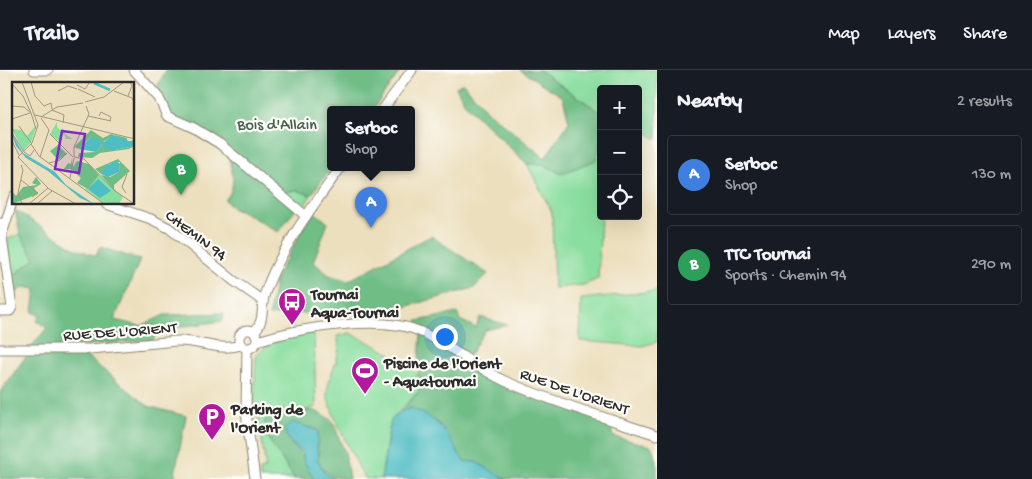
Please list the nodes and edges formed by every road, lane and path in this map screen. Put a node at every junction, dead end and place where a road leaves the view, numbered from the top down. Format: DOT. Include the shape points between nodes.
graph roads {
  1 [pos="34,70"];
  2 [pos="48,70"];
  3 [pos="134,70"];
  4 [pos="412,70"];
  5 [pos="385,106"];
  6 [pos="338,171"];
  7 [pos="12,201"];
  8 [pos="109,205"];
  9 [pos="306,216"];
  10 [pos="1,227"];
  11 [pos="0,296"];
  12 [pos="11,299"];
  13 [pos="264,301"];
  14 [pos="0,311"];
  15 [pos="255,336"];
  16 [pos="244,347"];
  17 [pos="0,349"];
  18 [pos="657,435"];
  19 [pos="254,479"];
  1 -- 2 [label="street"];
  3 -- 9 [label="street" via="159,98 167,116 220,144"];
  4 -- 5 [label="street"];
  6 -- 9 [label="street"];
  7 -- 10 [label="street"];
  8 -- 13 [label="street, CHEMIN 94" via="169,228"];
  9 -- 13 [label="street" via="269,283"];
  10 -- 12 [label="street"];
  11 -- 12 [label="street"];
  12 -- 14 [label="street" via="10,311"];
  13 -- 15 [label="street" via="262,322"];
  15 -- 16 [label="street" via="252,348"];
  15 -- 16 [label="street" via="247,330 240,334 239,341"];
  15 -- 18 [label="street, RUE DE L'ORIENT" via="305,328 380,325 410,328 448,346 504,381"];
  16 -- 17 [label="street, RUE DE L'ORIENT" via="226,348 191,340 90,349"];
  16 -- 19 [label="street" via="246,412"];
}
